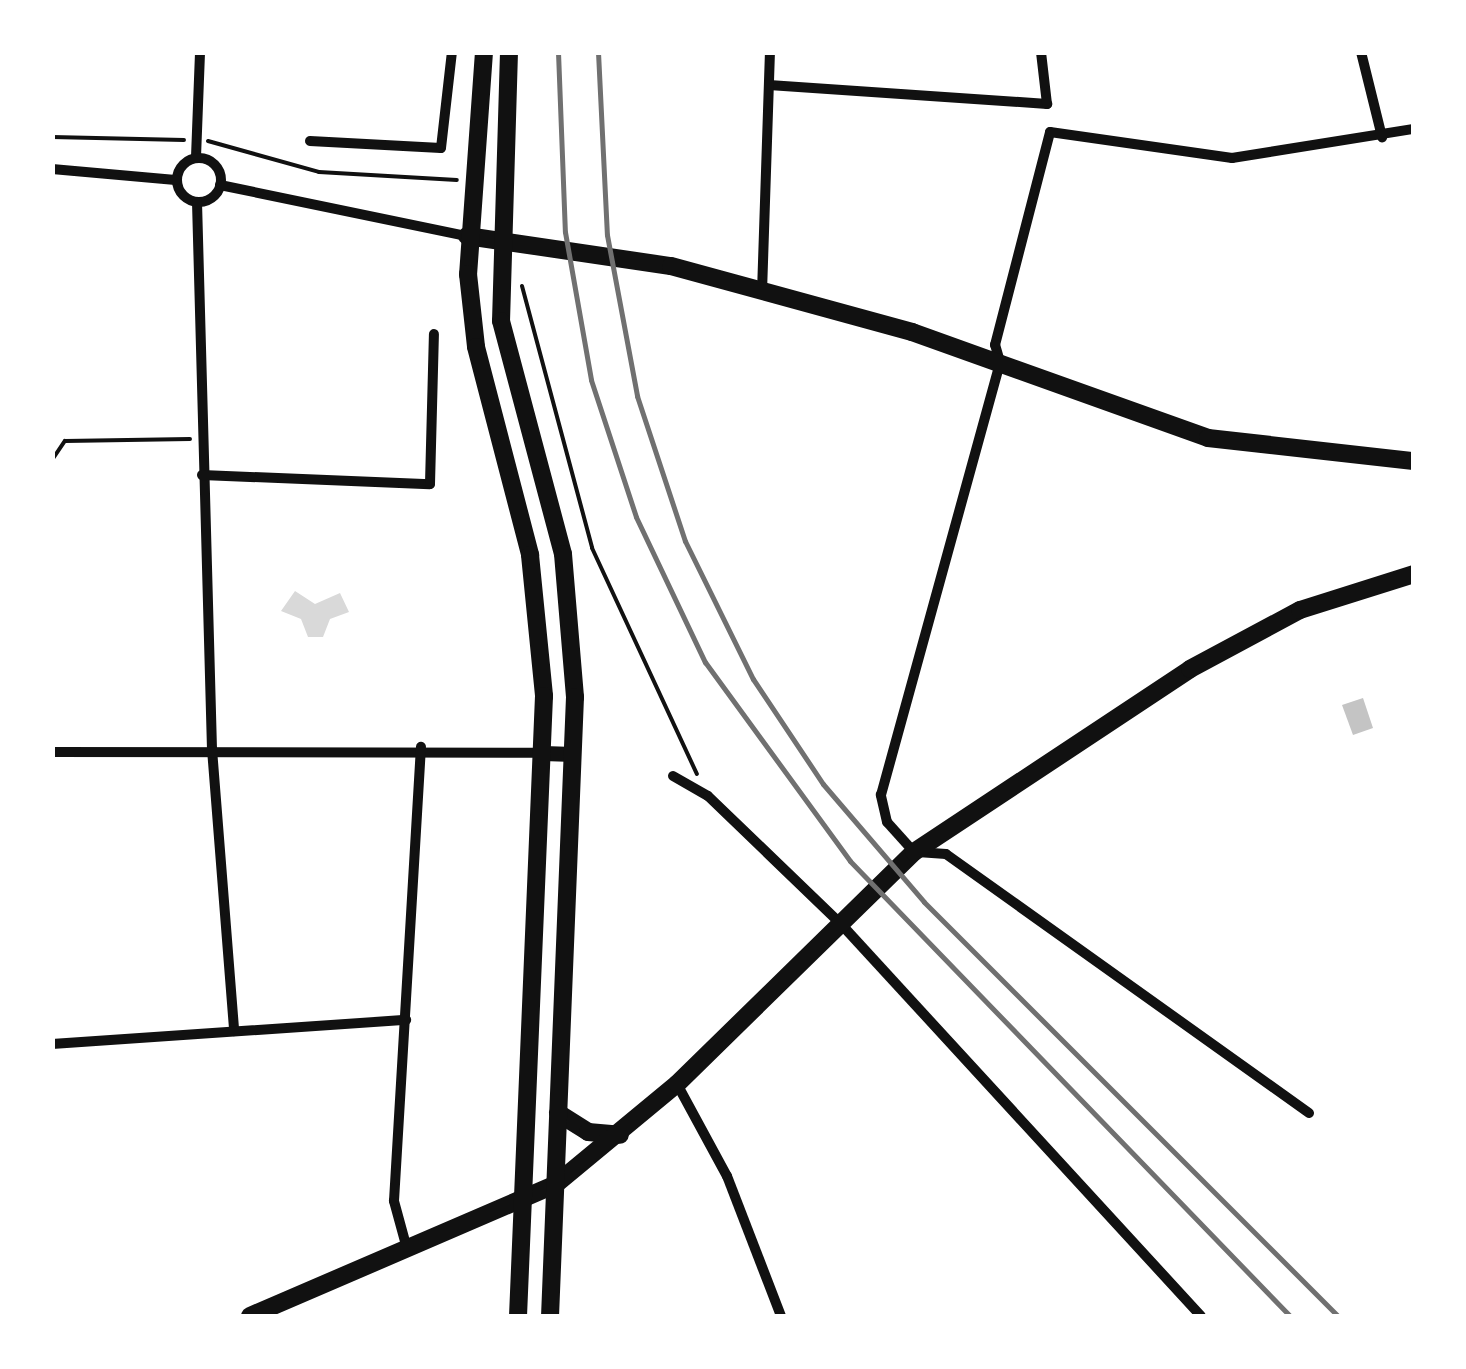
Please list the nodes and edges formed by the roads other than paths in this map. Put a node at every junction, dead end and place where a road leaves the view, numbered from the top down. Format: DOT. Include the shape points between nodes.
graph roads {
  1 [pos="200,52"];
  2 [pos="452,52"];
  3 [pos="484,52"];
  4 [pos="509,52"];
  5 [pos="770,52"];
  6 [pos="1040,52"];
  7 [pos="1362,52"];
  8 [pos="769,84"];
  9 [pos="1414,129"];
  10 [pos="1382,137"];
  11 [pos="310,141"];
  12 [pos="196,157"];
  13 [pos="52,169"];
  14 [pos="176,180"];
  15 [pos="220,186"];
  16 [pos="198,202"];
  17 [pos="467,236"];
  18 [pos="497,244"];
  19 [pos="762,294"];
  20 [pos="434,334"];
  21 [pos="1000,362"];
  22 [pos="1414,461"];
  23 [pos="202,474"];
  24 [pos="1414,574"];
  25 [pos="421,747"];
  26 [pos="212,749"];
  27 [pos="52,752"];
  28 [pos="543,753"];
  29 [pos="573,754"];
  30 [pos="673,776"];
  31 [pos="914,852"];
  32 [pos="842,924"];
  33 [pos="406,1020"];
  34 [pos="234,1031"];
  35 [pos="52,1044"];
  36 [pos="677,1084"];
  37 [pos="558,1113"];
  38 [pos="1309,1113"];
  39 [pos="620,1134"];
  40 [pos="556,1184"];
  41 [pos="524,1202"];
  42 [pos="406,1245"];
  43 [pos="250,1316"];
  44 [pos="518,1316"];
  45 [pos="550,1316"];
  46 [pos="780,1316"];
  47 [pos="1201,1316"];
  1 -- 12 [label="street"];
  2 -- 11 [label="street" via="450,129 442,148"];
  3 -- 17 [label="main road"];
  4 -- 18 [label="main road"];
  5 -- 8 [label="street"];
  6 -- 8 [label="street" via="1046,104"];
  7 -- 10 [label="street"];
  8 -- 19 [label="street"];
  9 -- 10 [label="street"];
  10 -- 21 [label="street" via="1232,158 1050,132 995,345"];
  12 -- 14 [label="street"];
  12 -- 15 [label="street" via="216,165"];
  13 -- 14 [label="street"];
  14 -- 16 [label="street"];
  15 -- 16 [label="street"];
  15 -- 17 [label="street"];
  16 -- 23 [label="street"];
  17 -- 18 [label="main road"];
  17 -- 28 [label="main road" via="476,347 540,623"];
  18 -- 19 [label="main road" via="630,258"];
  18 -- 29 [label="main road" via="511,377 563,554"];
  19 -- 21 [label="main road"];
  20 -- 23 [label="street" via="430,484"];
  21 -- 22 [label="main road" via="1208,438"];
  21 -- 31 [label="street" via="882,795 886,822"];
  23 -- 26 [label="street"];
  24 -- 31 [label="main road" via="1300,610 1190,669"];
  25 -- 26 [label="street"];
  25 -- 28 [label="street"];
  25 -- 33 [label="street"];
  26 -- 27 [label="street"];
  26 -- 34 [label="street"];
  28 -- 29 [label="street"];
  28 -- 41 [label="main road"];
  29 -- 37 [label="main road"];
  30 -- 32 [label="street" via="708,796"];
  31 -- 32 [label="main road"];
  31 -- 38 [label="street" via="946,854"];
  32 -- 36 [label="main road"];
  32 -- 47 [label="street"];
  33 -- 34 [label="street"];
  33 -- 42 [label="street" via="394,1202"];
  34 -- 35 [label="street"];
  36 -- 39 [label="main road"];
  36 -- 46 [label="street" via="727,1176"];
  37 -- 39 [label="main road" via="588,1132"];
  37 -- 40 [label="main road"];
  39 -- 40 [label="main road"];
  40 -- 41 [label="main road"];
  40 -- 45 [label="main road"];
  41 -- 42 [label="main road"];
  41 -- 44 [label="main road"];
  42 -- 43 [label="main road"];
}
